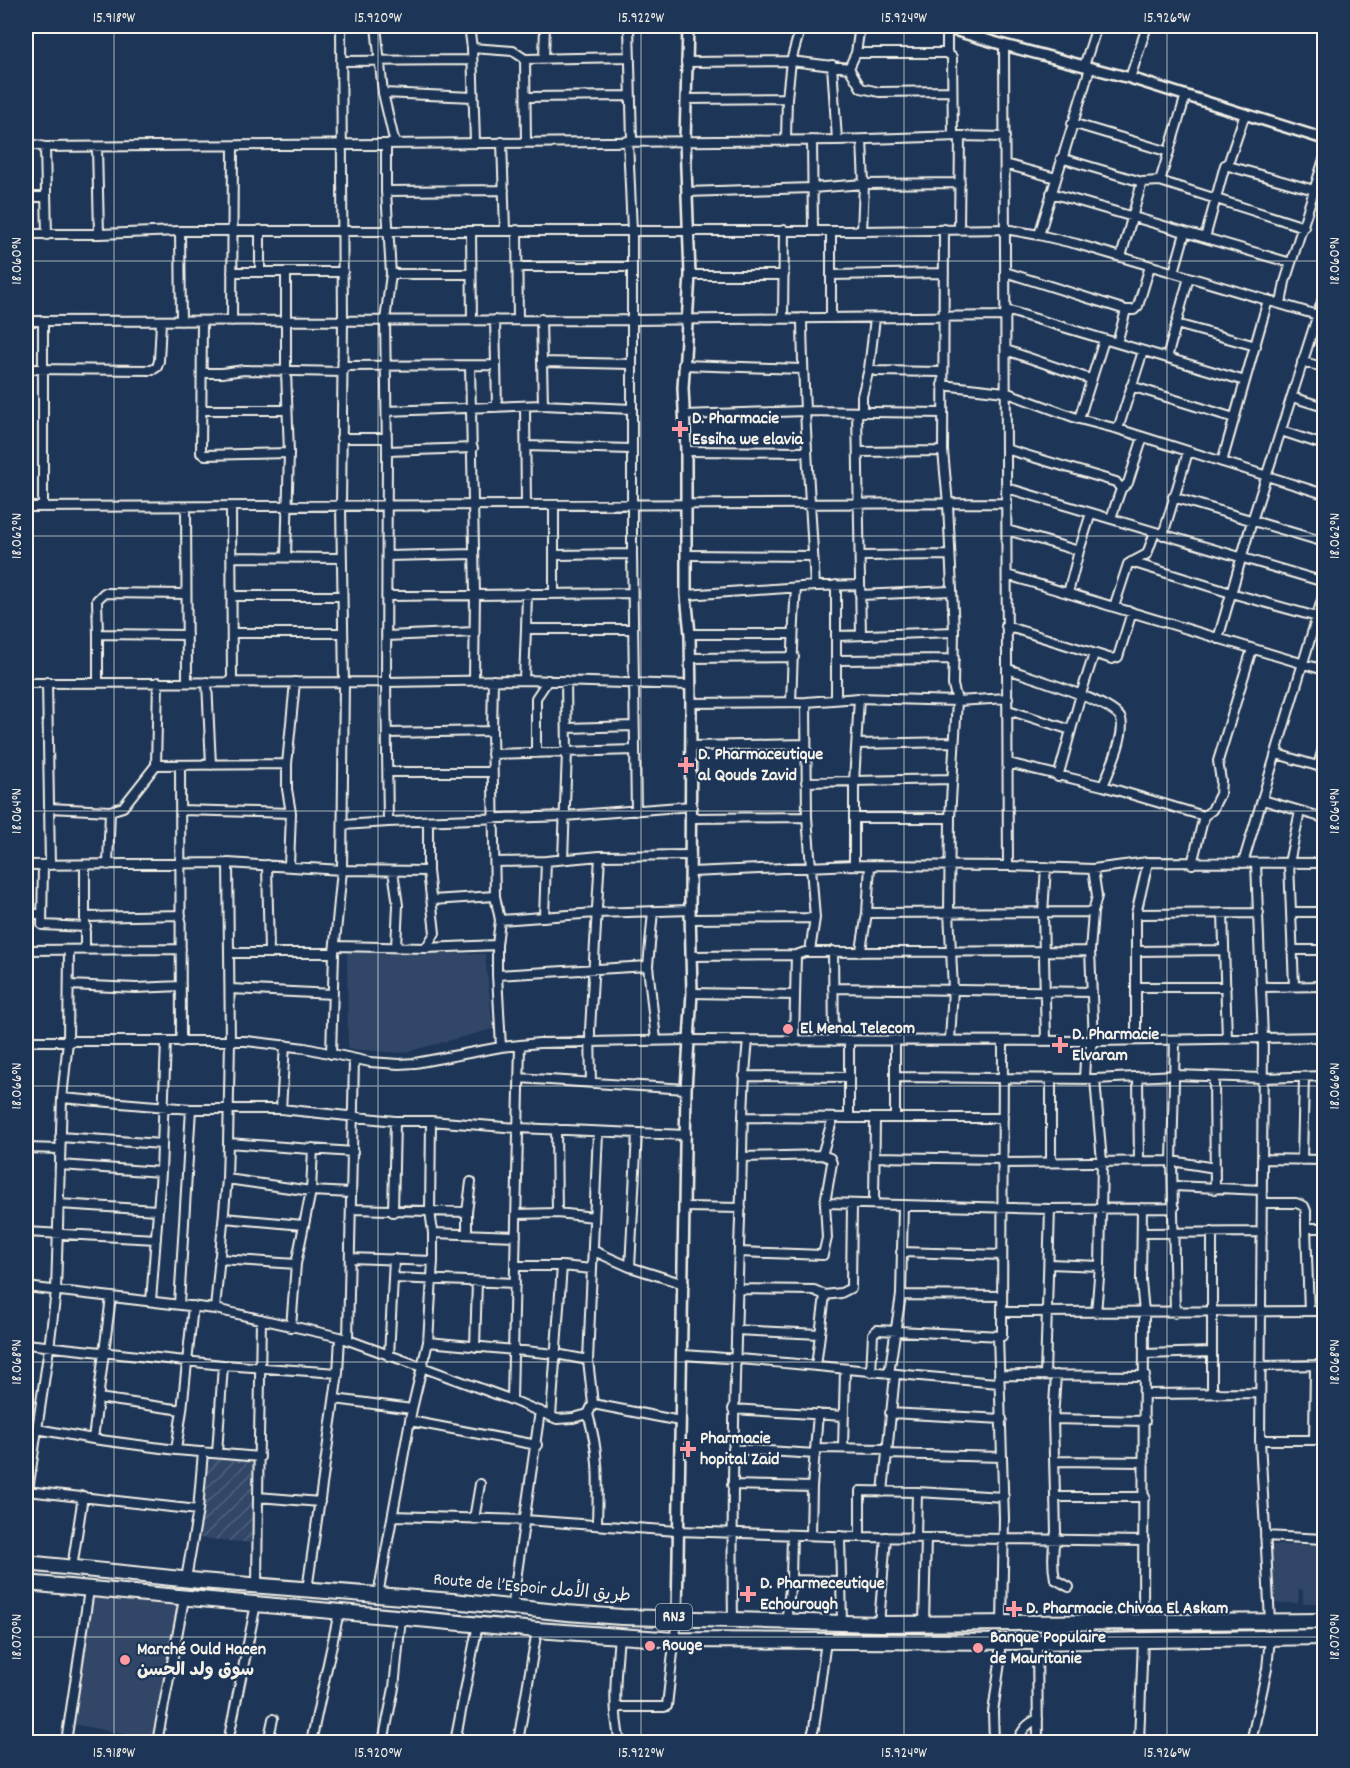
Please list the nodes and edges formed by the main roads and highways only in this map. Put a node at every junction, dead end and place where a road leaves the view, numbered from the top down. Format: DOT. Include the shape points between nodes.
graph roads {
  1 [pos="26,1563"];
  2 [pos="26,1583"];
  3 [pos="1324,1621"];
  4 [pos="1324,1637"];
  1 -- 3 [label="highway, Route de l’Espoir طريق الأمل / RN3" via="588,1615 879,1624"];
  2 -- 4 [label="highway, RN3" via="675,1640 1037,1642"];
}
